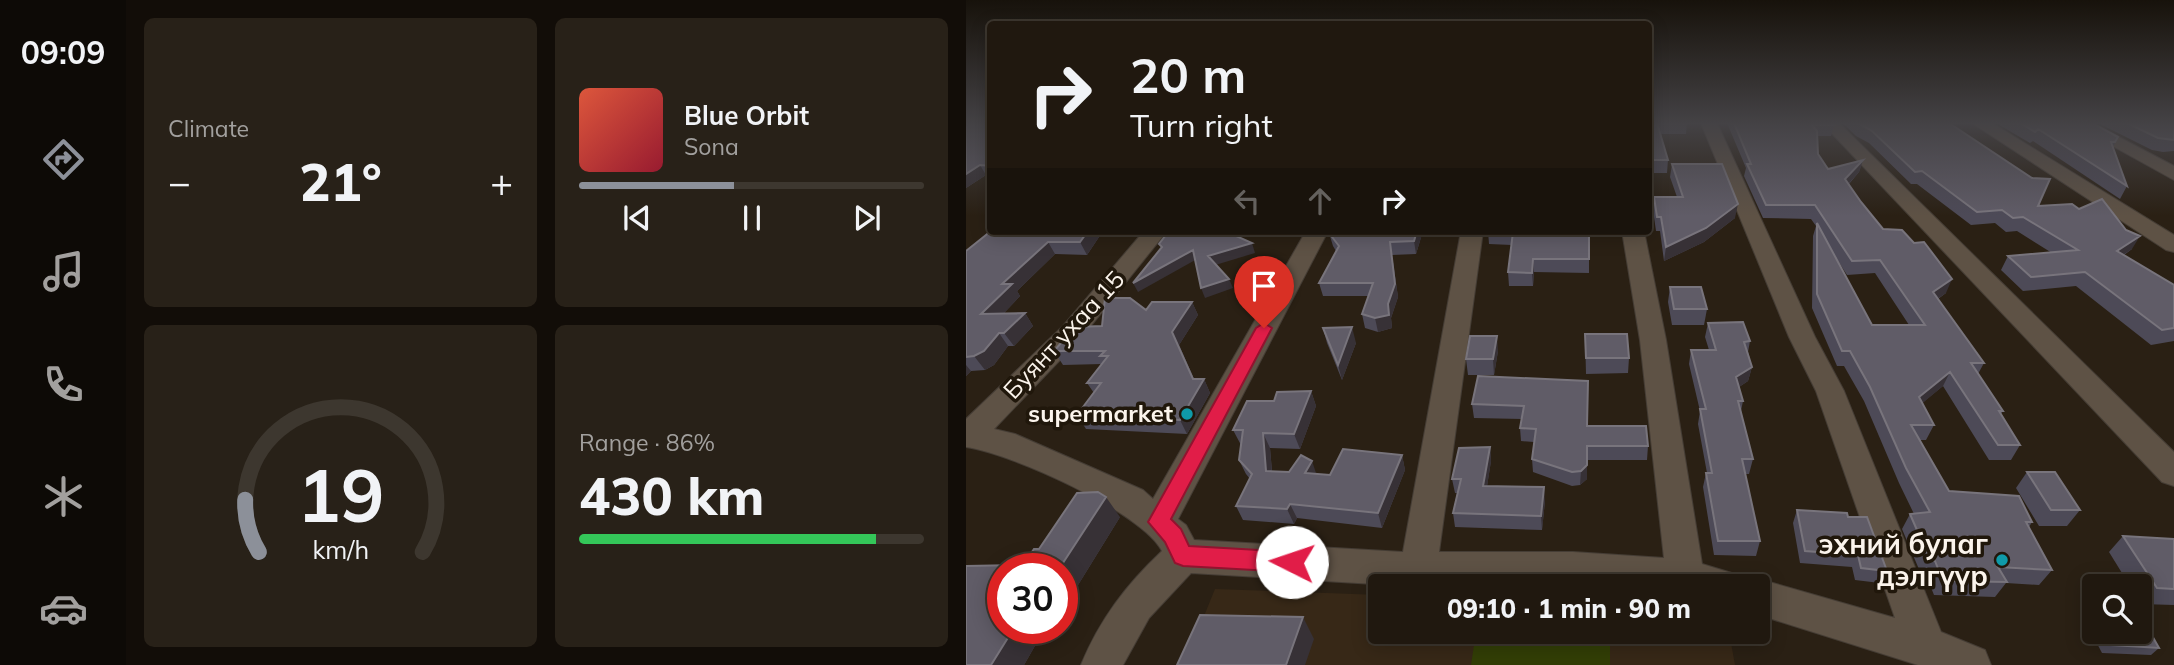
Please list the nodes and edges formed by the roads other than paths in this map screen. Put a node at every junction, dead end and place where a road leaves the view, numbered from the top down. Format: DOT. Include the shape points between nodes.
graph roads {
  1 [pos="1722,154"];
  2 [pos="1861,154"];
  3 [pos="2029,154"];
  4 [pos="2137,154"];
  5 [pos="2174,174"];
  6 [pos="1153,235"];
  7 [pos="1315,235"];
  8 [pos="1471,235"];
  9 [pos="1634,235"];
  10 [pos="2174,245"];
  11 [pos="967,436"];
  12 [pos="2174,472"];
  13 [pos="1159,522"];
  14 [pos="1183,556"];
  15 [pos="1418,569"];
  16 [pos="1657,574"];
  17 [pos="1685,574"];
  18 [pos="1770,600"];
  19 [pos="1926,647"];
  20 [pos="1102,665"];
  21 [pos="1970,665"];
  1 -- 19 [label="street" via="1830,391"];
  2 -- 12 [label="street"];
  3 -- 10 [label="street"];
  4 -- 5 [label="street"];
  6 -- 11 [label="street, Буянт ухаа 15" via="1072,332"];
  7 -- 13 [label="street"];
  8 -- 15 [label="street"];
  9 -- 17 [label="street"];
  11 -- 13 [label="street" via="1004,443 1094,482 1131,500"];
  13 -- 14 [label="street"];
  14 -- 15 [label="street"];
  14 -- 20 [label="street" via="1135,603"];
  15 -- 16 [label="street" via="1610,569"];
  18 -- 19 [label="street"];
  19 -- 21 [label="street"];
}
